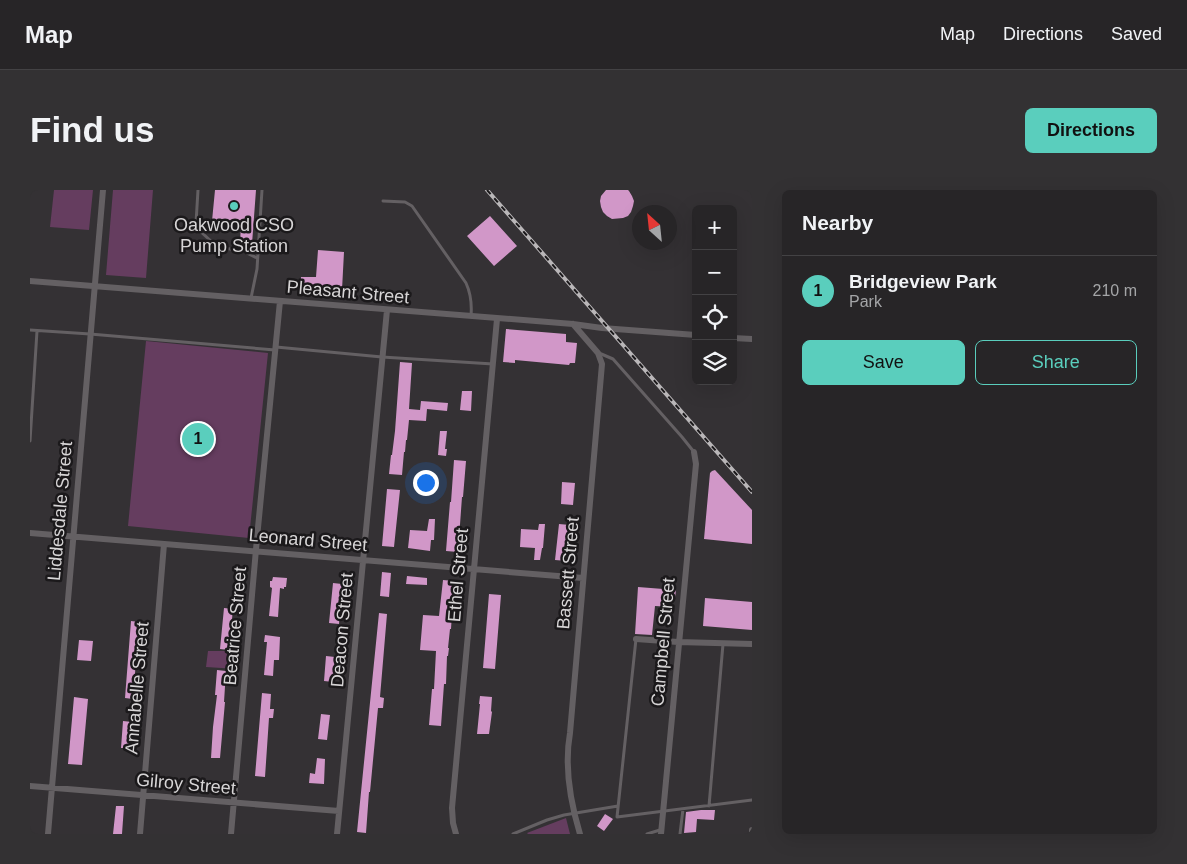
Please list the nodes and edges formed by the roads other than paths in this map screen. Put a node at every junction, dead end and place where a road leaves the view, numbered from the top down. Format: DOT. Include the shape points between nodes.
graph roads {
  1 [pos="102,190"];
  2 [pos="198,190"];
  3 [pos="262,190"];
  4 [pos="383,201"];
  5 [pos="257,258"];
  6 [pos="30,281"];
  7 [pos="94,286"];
  8 [pos="251,299"];
  9 [pos="280,301"];
  10 [pos="387,310"];
  11 [pos="471,317"];
  12 [pos="497,319"];
  13 [pos="573,324"];
  14 [pos="30,330"];
  15 [pos="37,331"];
  16 [pos="90,334"];
  17 [pos="692,335"];
  18 [pos="737,338"];
  19 [pos="752,339"];
  20 [pos="275,348"];
  21 [pos="598,353"];
  22 [pos="382,357"];
  23 [pos="492,364"];
  24 [pos="30,441"];
  25 [pos="694,452"];
  26 [pos="30,533"];
  27 [pos="73,536"];
  28 [pos="164,544"];
  29 [pos="256,551"];
  30 [pos="363,560"];
  31 [pos="474,569"];
  32 [pos="583,578"];
  33 [pos="636,639"];
  34 [pos="678,642"];
  35 [pos="723,643"];
  36 [pos="752,644"];
  37 [pos="30,786"];
  38 [pos="52,788"];
  39 [pos="143,796"];
  40 [pos="752,800"];
  41 [pos="234,803"];
  42 [pos="618,806"];
  43 [pos="709,806"];
  44 [pos="683,809"];
  45 [pos="663,811"];
  46 [pos="339,812"];
  47 [pos="574,813"];
  48 [pos="752,830"];
  49 [pos="661,832"];
  50 [pos="48,834"];
  51 [pos="140,834"];
  52 [pos="231,834"];
  53 [pos="337,834"];
  54 [pos="456,834"];
  55 [pos="513,834"];
  56 [pos="580,834"];
  57 [pos="647,834"];
  58 [pos="680,834"];
  59 [pos="752,834"];
  1 -- 7 [label="street, Liddesdale Street"];
  2 -- 5 [label="lane" via="196,223 201,232 224,248 243,251"];
  3 -- 5 [label="lane"];
  4 -- 11 [label="lane" via="405,202 412,206 466,283 471,297"];
  5 -- 8 [label="lane"];
  6 -- 7 [label="street, Pleasant Street"];
  7 -- 8 [label="street, Pleasant Street"];
  7 -- 16 [label="street, Liddesdale Street"];
  8 -- 9 [label="street, Pleasant Street"];
  9 -- 10 [label="street, Pleasant Street"];
  9 -- 20 [label="street, Beatrice Street"];
  10 -- 11 [label="street, Pleasant Street"];
  10 -- 22 [label="street, Deacon Street"];
  11 -- 12 [label="street, Pleasant Street"];
  12 -- 13 [label="street, Pleasant Street"];
  12 -- 23 [label="street, Ethel Street"];
  13 -- 17 [label="street, Pleasant Street"];
  13 -- 21 [label="street"];
  14 -- 15 [label="lane"];
  15 -- 16 [label="lane"];
  15 -- 24 [label="lane"];
  16 -- 20 [label="lane"];
  16 -- 27 [label="street, Liddesdale Street"];
  18 -- 19 [label="street"];
  20 -- 22 [label="lane"];
  20 -- 29 [label="street, Beatrice Street"];
  21 -- 25 [label="lane" via="613,359"];
  21 -- 32 [label="street, Bassett Street" via="602,364"];
  22 -- 23 [label="lane"];
  22 -- 30 [label="street, Deacon Street"];
  23 -- 31 [label="street, Ethel Street"];
  25 -- 34 [label="street, Campbell Street" via="696,464"];
  26 -- 27 [label="street, Leonard Street"];
  27 -- 28 [label="street, Leonard Street"];
  27 -- 38 [label="street, Liddesdale Street"];
  28 -- 29 [label="street, Leonard Street"];
  28 -- 39 [label="street, Annabelle Street"];
  29 -- 30 [label="street, Leonard Street"];
  29 -- 41 [label="street, Beatrice Street"];
  30 -- 31 [label="street, Leonard Street"];
  30 -- 46 [label="street, Deacon Street"];
  31 -- 32 [label="street, Leonard Street"];
  31 -- 54 [label="street, Ethel Street" via="452,808"];
  32 -- 47 [label="street, Bassett Street" via="567,748"];
  33 -- 34 [label="street"];
  33 -- 42 [label="lane"];
  34 -- 35 [label="street"];
  34 -- 45 [label="street, Campbell Street"];
  35 -- 36 [label="street"];
  35 -- 43 [label="lane"];
  37 -- 38 [label="street, Gilroy Street"];
  38 -- 39 [label="street, Gilroy Street"];
  38 -- 50 [label="street, Liddesdale Street"];
  39 -- 41 [label="street, Gilroy Street"];
  39 -- 51 [label="street, Annabelle Street"];
  40 -- 43 [label="lane"];
  41 -- 46 [label="street, Gilroy Street"];
  41 -- 52 [label="street, Beatrice Street"];
  42 -- 45 [label="lane" via="617,817"];
  42 -- 47 [label="lane"];
  43 -- 44 [label="lane"];
  44 -- 45 [label="lane"];
  44 -- 58 [label="lane"];
  45 -- 49 [label="street, Campbell Street"];
  46 -- 53 [label="street, Deacon Street"];
  47 -- 55 [label="lane"];
  47 -- 56 [label="street, Bassett Street"];
  48 -- 59 [label="street"];
  49 -- 57 [label="lane"];
}
